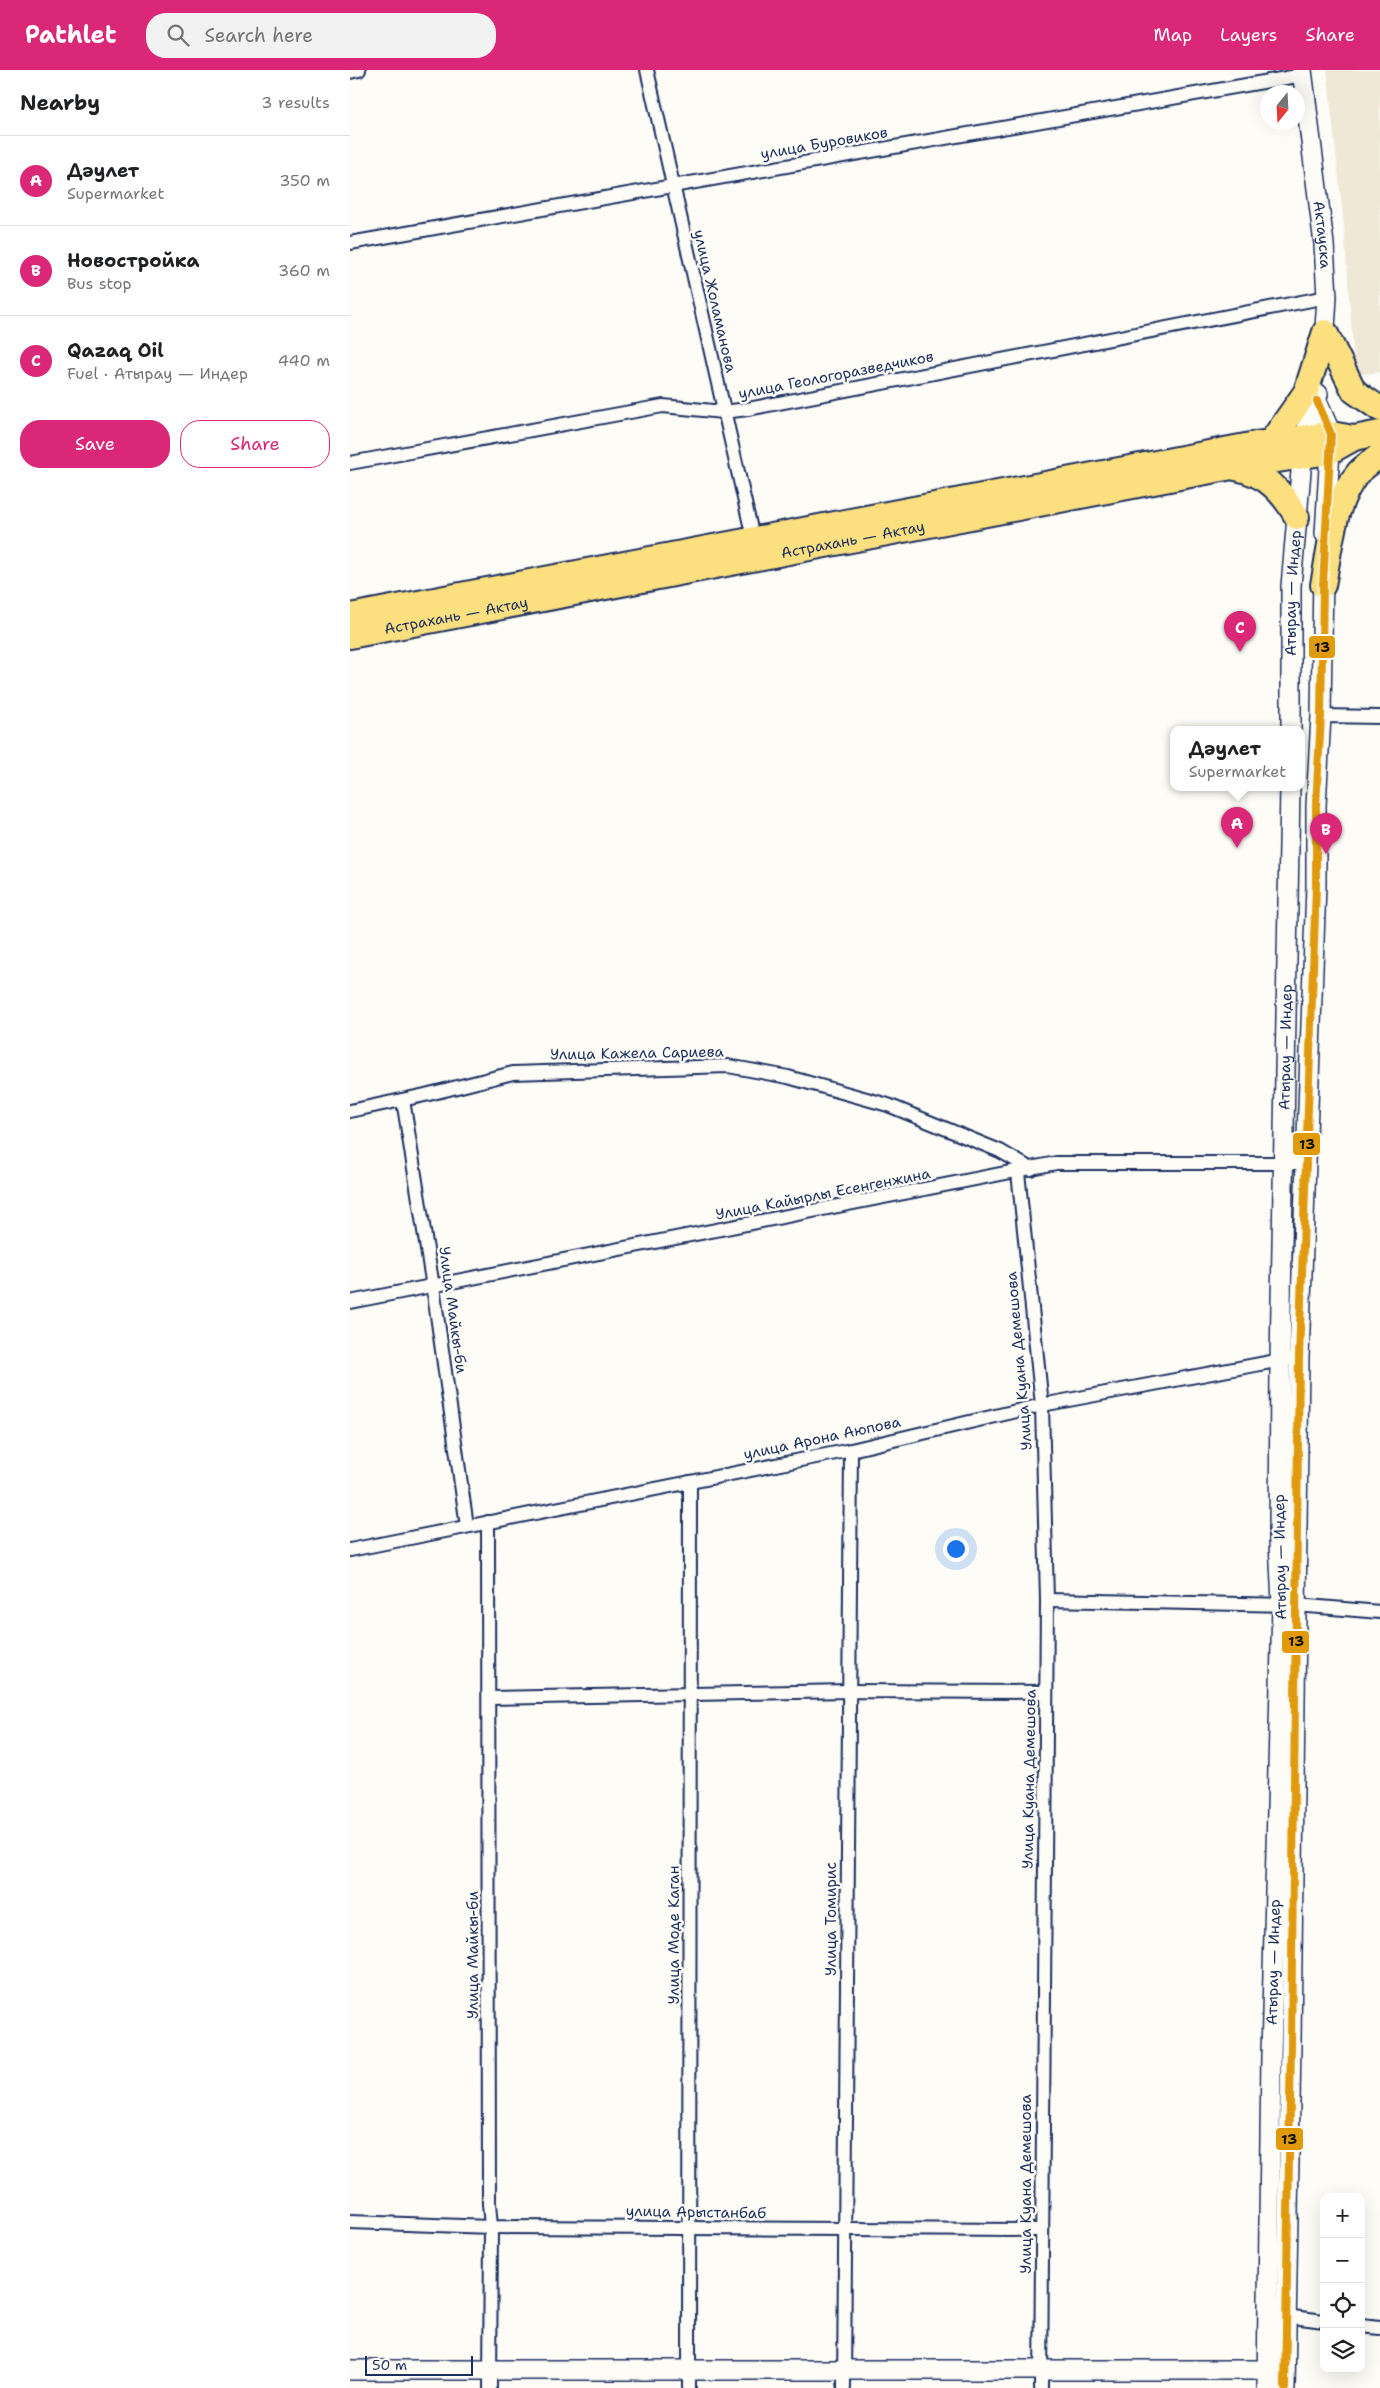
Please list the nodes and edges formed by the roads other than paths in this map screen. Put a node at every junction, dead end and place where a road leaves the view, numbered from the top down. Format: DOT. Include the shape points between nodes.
graph roads {
  1 [pos="359,70"];
  2 [pos="647,70"];
  3 [pos="350,72"];
  4 [pos="1302,72"];
  5 [pos="672,187"];
  6 [pos="350,243"];
  7 [pos="1327,297"];
  8 [pos="1325,332"];
  9 [pos="1317,401"];
  10 [pos="1380,409"];
  11 [pos="723,412"];
  12 [pos="1380,433"];
  13 [pos="1271,442"];
  14 [pos="1330,443"];
  15 [pos="1303,446"];
  16 [pos="1380,455"];
  17 [pos="350,463"];
  18 [pos="1232,467"];
  19 [pos="1297,517"];
  20 [pos="753,538"];
  21 [pos="1323,585"];
  22 [pos="422,612"];
  23 [pos="350,616"];
  24 [pos="350,636"];
  25 [pos="1321,716"];
  26 [pos="1380,717"];
  27 [pos="1291,726"];
  28 [pos="1290,791"];
  29 [pos="403,1100"];
  30 [pos="350,1111"];
  31 [pos="1283,1164"];
  32 [pos="1307,1164"];
  33 [pos="1024,1170"];
  34 [pos="433,1287"];
  35 [pos="350,1302"];
  36 [pos="1300,1357"];
  37 [pos="1280,1361"];
  38 [pos="1042,1405"];
  39 [pos="851,1450"];
  40 [pos="690,1482"];
  41 [pos="488,1522"];
  42 [pos="467,1526"];
  43 [pos="350,1550"];
  44 [pos="1047,1600"];
  45 [pos="1289,1605"];
  46 [pos="1380,1612"];
  47 [pos="850,1691"];
  48 [pos="1046,1692"];
  49 [pos="690,1694"];
  50 [pos="489,1698"];
  51 [pos="350,2222"];
  52 [pos="689,2227"];
  53 [pos="491,2228"];
  54 [pos="1041,2230"];
  55 [pos="845,2231"];
  56 [pos="1285,2316"];
  57 [pos="1320,2320"];
  58 [pos="1365,2326"];
  59 [pos="1380,2328"];
  60 [pos="350,2370"];
  61 [pos="490,2379"];
  62 [pos="689,2379"];
  63 [pos="843,2379"];
  64 [pos="1041,2379"];
  65 [pos="1276,2379"];
  1 -- 3 [label="street"];
  2 -- 5 [label="street, улица Жоламанова"];
  4 -- 5 [label="street, улица Буровиков"];
  4 -- 7 [label="main road, Актауска" via="1324,244"];
  5 -- 6 [label="street, улица Буровиков"];
  5 -- 11 [label="street, улица Жоламанова"];
  7 -- 8 [label="main road, Актауска"];
  7 -- 11 [label="street, улица Геологоразведчиков"];
  8 -- 9 [label="main road, Актауска"];
  8 -- 10 [label="highway" via="1354,391"];
  8 -- 13 [label="highway" via="1306,392"];
  9 -- 14 [label="main road, Актауска"];
  9 -- 15 [label="main road, Актауска"];
  11 -- 17 [label="street, улица Геологоразведчиков" via="663,406"];
  11 -- 20 [label="street, улица Жоламанова"];
  12 -- 14 [label="highway, Астрахань — Актау"];
  13 -- 15 [label="highway, Астрахань — Актау"];
  13 -- 20 [label="highway, Астрахань — Актау"];
  14 -- 15 [label="highway, Астрахань — Актау"];
  14 -- 21 [label="main road, Атырау — Индер"];
  15 -- 18 [label="highway, Астрахань — Актау"];
  15 -- 19 [label="main road, Атырау — Индер"];
  16 -- 21 [label="highway" via="1348,486 1334,529"];
  18 -- 19 [label="highway" via="1253,471 1269,480"];
  18 -- 22 [label="highway, Астрахань — Актау"];
  19 -- 27 [label="main road, Атырау — Индер" via="1291,586"];
  20 -- 22 [label="highway, Астрахань — Актау"];
  21 -- 25 [label="main road, Атырау — Индер"];
  22 -- 23 [label="highway, Астрахань — Актау"];
  22 -- 24 [label="highway, Астрахань — Актау"];
  25 -- 26 [label="street"];
  25 -- 32 [label="main road, Атырау — Индер"];
  28 -- 31 [label="main road, Атырау — Индер"];
  29 -- 30 [label="street, Улица Кажела Сариева"];
  29 -- 33 [label="street, Улица Кажела Сариева" via="513,1073 728,1066 788,1077 888,1105 1000,1151"];
  29 -- 34 [label="street, Улица Майкы-би"];
  31 -- 32 [label="street, Улица Кайырлы Есенгенжина"];
  31 -- 33 [label="street, Улица Кайырлы Есенгенжина" via="1056,1163"];
  31 -- 37 [label="main road, Атырау — Индер"];
  32 -- 36 [label="main road, Атырау — Индер"];
  33 -- 34 [label="street, Улица Кайырлы Есенгенжина"];
  33 -- 38 [label="street, Улица Куана Демешова"];
  34 -- 35 [label="street, Улица Кайырлы Есенгенжина"];
  34 -- 42 [label="street, Улица Майкы-би"];
  36 -- 37 [label="street, улица Арона Аюпова"];
  36 -- 45 [label="main road, Атырау — Индер"];
  37 -- 38 [label="street, улица Арона Аюпова"];
  37 -- 45 [label="main road, Атырау — Индер" via="1279,1543"];
  38 -- 39 [label="street, улица Арона Аюпова"];
  38 -- 44 [label="street, Улица Куана Демешова"];
  39 -- 40 [label="street, улица Арона Аюпова"];
  39 -- 47 [label="street, Улица Томирис"];
  40 -- 41 [label="street, улица Арона Аюпова"];
  40 -- 49 [label="street, Улица Моде Каган"];
  41 -- 42 [label="street, улица Арона Аюпова"];
  41 -- 50 [label="street, Улица Майкы-би"];
  42 -- 43 [label="street, улица Арона Аюпова"];
  44 -- 45 [label="street"];
  44 -- 48 [label="street, Улица Куана Демешова"];
  45 -- 46 [label="street"];
  45 -- 56 [label="main road, Атырау — Индер" via="1292,2044"];
  45 -- 65 [label="main road, Атырау — Индер" via="1271,2049"];
  47 -- 48 [label="street"];
  47 -- 49 [label="street"];
  47 -- 55 [label="street, Улица Томирис"];
  48 -- 54 [label="street, Улица Куана Демешова"];
  49 -- 50 [label="street"];
  49 -- 52 [label="street, Улица Моде Каган"];
  50 -- 53 [label="street, Улица Майкы-би"];
  51 -- 53 [label="street, улица Арыстанбаб"];
  52 -- 53 [label="street, улица Арыстанбаб"];
  52 -- 55 [label="street, улица Арыстанбаб"];
  52 -- 62 [label="street, Улица Моде Каган"];
  53 -- 61 [label="street, Улица Майкы-би"];
  54 -- 55 [label="street, улица Арыстанбаб"];
  54 -- 64 [label="street, Улица Куана Демешова"];
  55 -- 63 [label="street, Улица Томирис"];
  56 -- 57 [label="street"];
  56 -- 65 [label="main road, Атырау — Индер"];
  58 -- 59 [label="street"];
  60 -- 61 [label="main road"];
  61 -- 62 [label="main road"];
  62 -- 63 [label="main road"];
  63 -- 64 [label="main road"];
  64 -- 65 [label="main road"];
}
